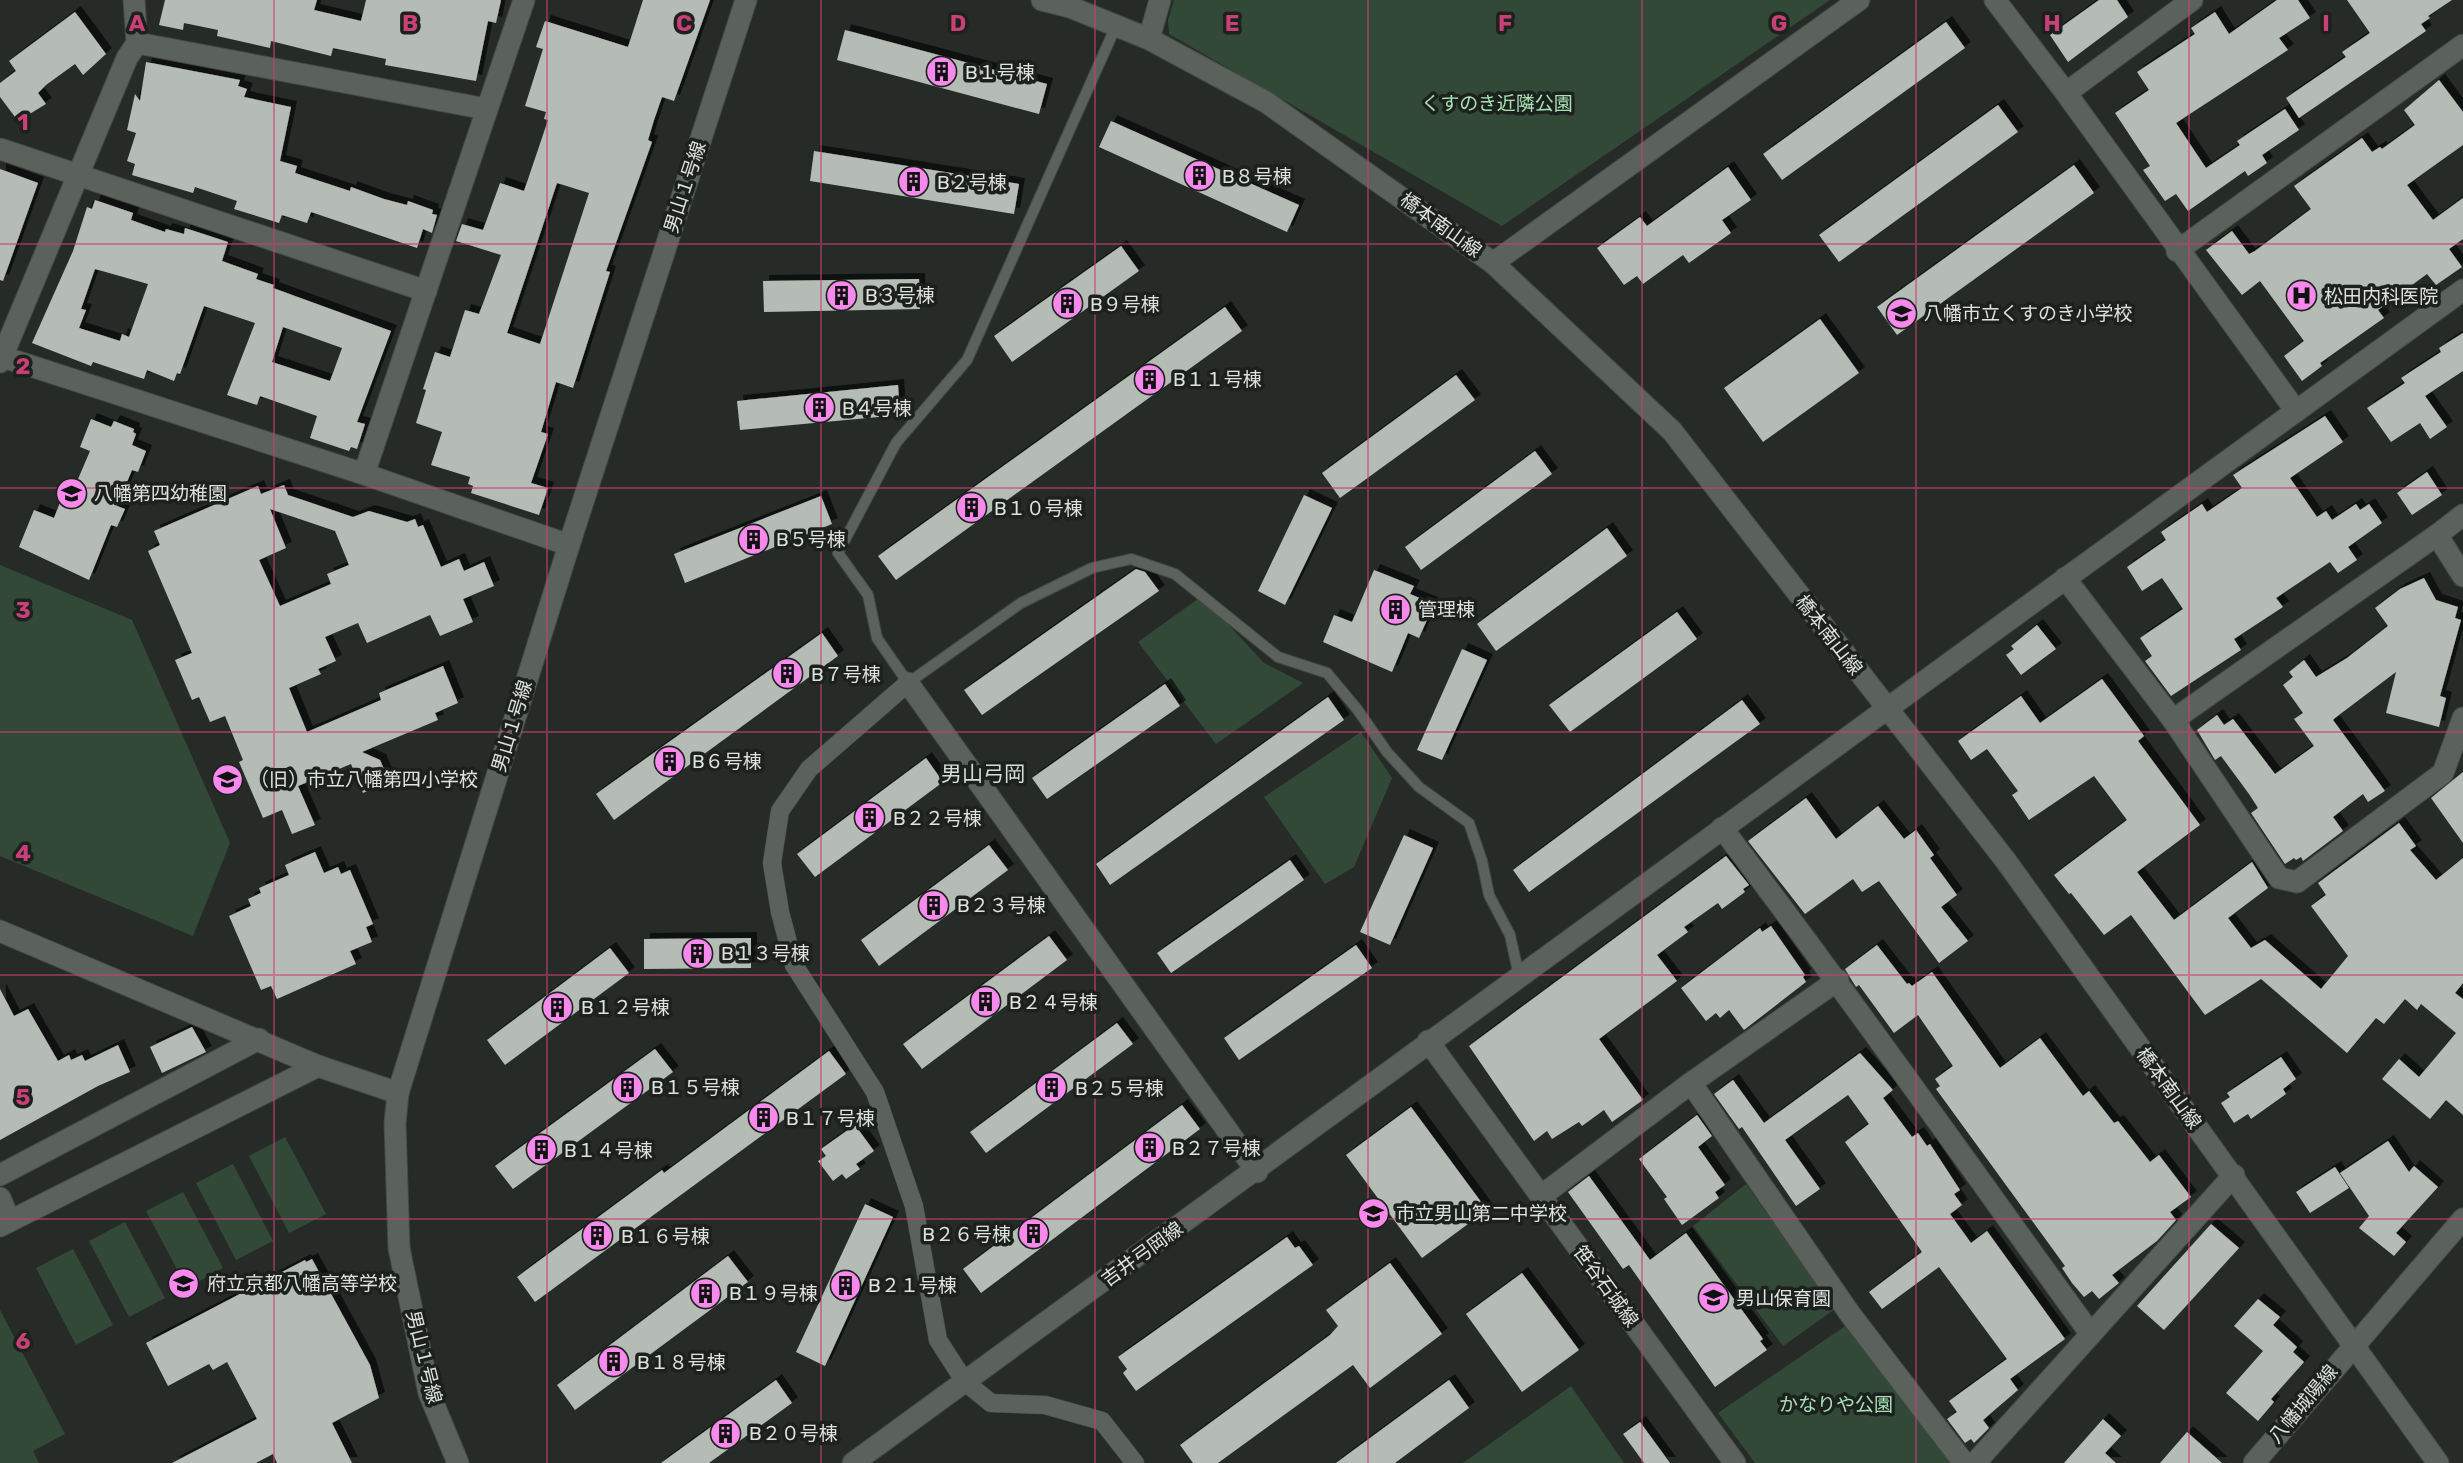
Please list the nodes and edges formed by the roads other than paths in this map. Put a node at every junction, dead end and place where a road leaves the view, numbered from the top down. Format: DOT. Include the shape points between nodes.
graph roads {
  1 [pos="134,0"];
  2 [pos="524,0"];
  3 [pos="746,0"];
  4 [pos="1042,0"];
  5 [pos="1160,0"];
  6 [pos="1859,0"];
  7 [pos="1995,0"];
  8 [pos="2192,0"];
  9 [pos="1116,26"];
  10 [pos="1149,39"];
  11 [pos="137,43"];
  12 [pos="2463,45"];
  13 [pos="2066,93"];
  14 [pos="486,109"];
  15 [pos="0,149"];
  16 [pos="78,176"];
  17 [pos="2177,251"];
  18 [pos="1493,263"];
  19 [pos="2463,290"];
  20 [pos="426,291"];
  21 [pos="1,358"];
  22 [pos="2296,411"];
  23 [pos="365,474"];
  24 [pos="2463,515"];
  25 [pos="2437,535"];
  26 [pos="569,545"];
  27 [pos="2463,576"];
  28 [pos="2065,578"];
  29 [pos="908,683"];
  30 [pos="1886,707"];
  31 [pos="2463,718"];
  32 [pos="2173,720"];
  33 [pos="1722,828"];
  34 [pos="0,931"];
  35 [pos="1518,976"];
  36 [pos="1838,980"];
  37 [pos="259,1040"];
  38 [pos="1428,1041"];
  39 [pos="318,1066"];
  40 [pos="1691,1083"];
  41 [pos="398,1093"];
  42 [pos="1256,1172"];
  43 [pos="0,1175"];
  44 [pos="2234,1175"];
  45 [pos="1541,1196"];
  46 [pos="0,1198"];
  47 [pos="2463,1219"];
  48 [pos="5,1224"];
  49 [pos="2090,1333"];
  50 [pos="2352,1345"];
  51 [pos="965,1382"];
  52 [pos="458,1463"];
  53 [pos="853,1463"];
  54 [pos="1135,1463"];
  55 [pos="1735,1463"];
  56 [pos="1964,1463"];
  57 [pos="1975,1463"];
  58 [pos="2254,1463"];
  59 [pos="2438,1463"];
  1 -- 11 [label="street"];
  2 -- 14 [label="street"];
  3 -- 26 [label="street, 男山１号線"];
  4 -- 9 [label="street, 橋本南山線"];
  5 -- 10 [label="street"];
  6 -- 18 [label="street"];
  7 -- 13 [label="street"];
  8 -- 13 [label="street"];
  9 -- 10 [label="street, 橋本南山線"];
  9 -- 29 [label="lane" via="967,360 896,443 838,553 868,595 877,638"];
  10 -- 18 [label="street, 橋本南山線" via="1266,102"];
  11 -- 14 [label="street"];
  11 -- 16 [label="street"];
  12 -- 17 [label="street"];
  13 -- 17 [label="street"];
  14 -- 20 [label="street"];
  15 -- 16 [label="street"];
  16 -- 20 [label="street"];
  16 -- 21 [label="street"];
  17 -- 22 [label="street"];
  18 -- 30 [label="street, 橋本南山線" via="1672,431"];
  19 -- 22 [label="street, 吉井弓岡線"];
  20 -- 23 [label="street"];
  21 -- 23 [label="street"];
  22 -- 28 [label="street, 吉井弓岡線"];
  23 -- 26 [label="street"];
  24 -- 25 [label="street"];
  25 -- 27 [label="street"];
  25 -- 32 [label="street"];
  26 -- 41 [label="street, 男山１号線"];
  28 -- 30 [label="street, 吉井弓岡線"];
  28 -- 32 [label="street"];
  29 -- 35 [label="lane" via="1021,603 1092,568 1132,559 1175,574 1278,657 1327,673 1419,787 1469,823 1489,895 1510,935"];
  29 -- 42 [label="street"];
  29 -- 51 [label="street" via="809,769 780,811 772,863 794,965 875,1092 914,1206 938,1340"];
  30 -- 33 [label="street, 吉井弓岡線"];
  30 -- 44 [label="street, 橋本南山線" via="2006,861"];
  31 -- 32 [label="street" via="2443,773 2297,882 2279,878"];
  33 -- 35 [label="street, 吉井弓岡線"];
  33 -- 36 [label="street"];
  34 -- 37 [label="street"];
  35 -- 38 [label="street, 吉井弓岡線"];
  36 -- 40 [label="street"];
  36 -- 49 [label="street" via="1925,1108"];
  37 -- 39 [label="street"];
  37 -- 43 [label="street"];
  38 -- 42 [label="street, 吉井弓岡線"];
  38 -- 45 [label="street, 笹谷石城線"];
  39 -- 41 [label="street"];
  39 -- 48 [label="street"];
  40 -- 45 [label="street"];
  40 -- 56 [label="street" via="1850,1314"];
  41 -- 52 [label="street, 男山１号線" via="399,1248 429,1393"];
  42 -- 51 [label="street, 吉井弓岡線"];
  44 -- 49 [label="street"];
  44 -- 50 [label="street, 橋本南山線"];
  45 -- 55 [label="street, 笹谷石城線"];
  46 -- 48 [label="street"];
  47 -- 50 [label="street, 八幡城陽線"];
  49 -- 57 [label="street"];
  50 -- 58 [label="street, 八幡城陽線"];
  50 -- 59 [label="street, 橋本南山線"];
  51 -- 53 [label="street, 吉井弓岡線"];
  51 -- 54 [label="street" via="991,1403 1045,1405 1102,1421"];
}
